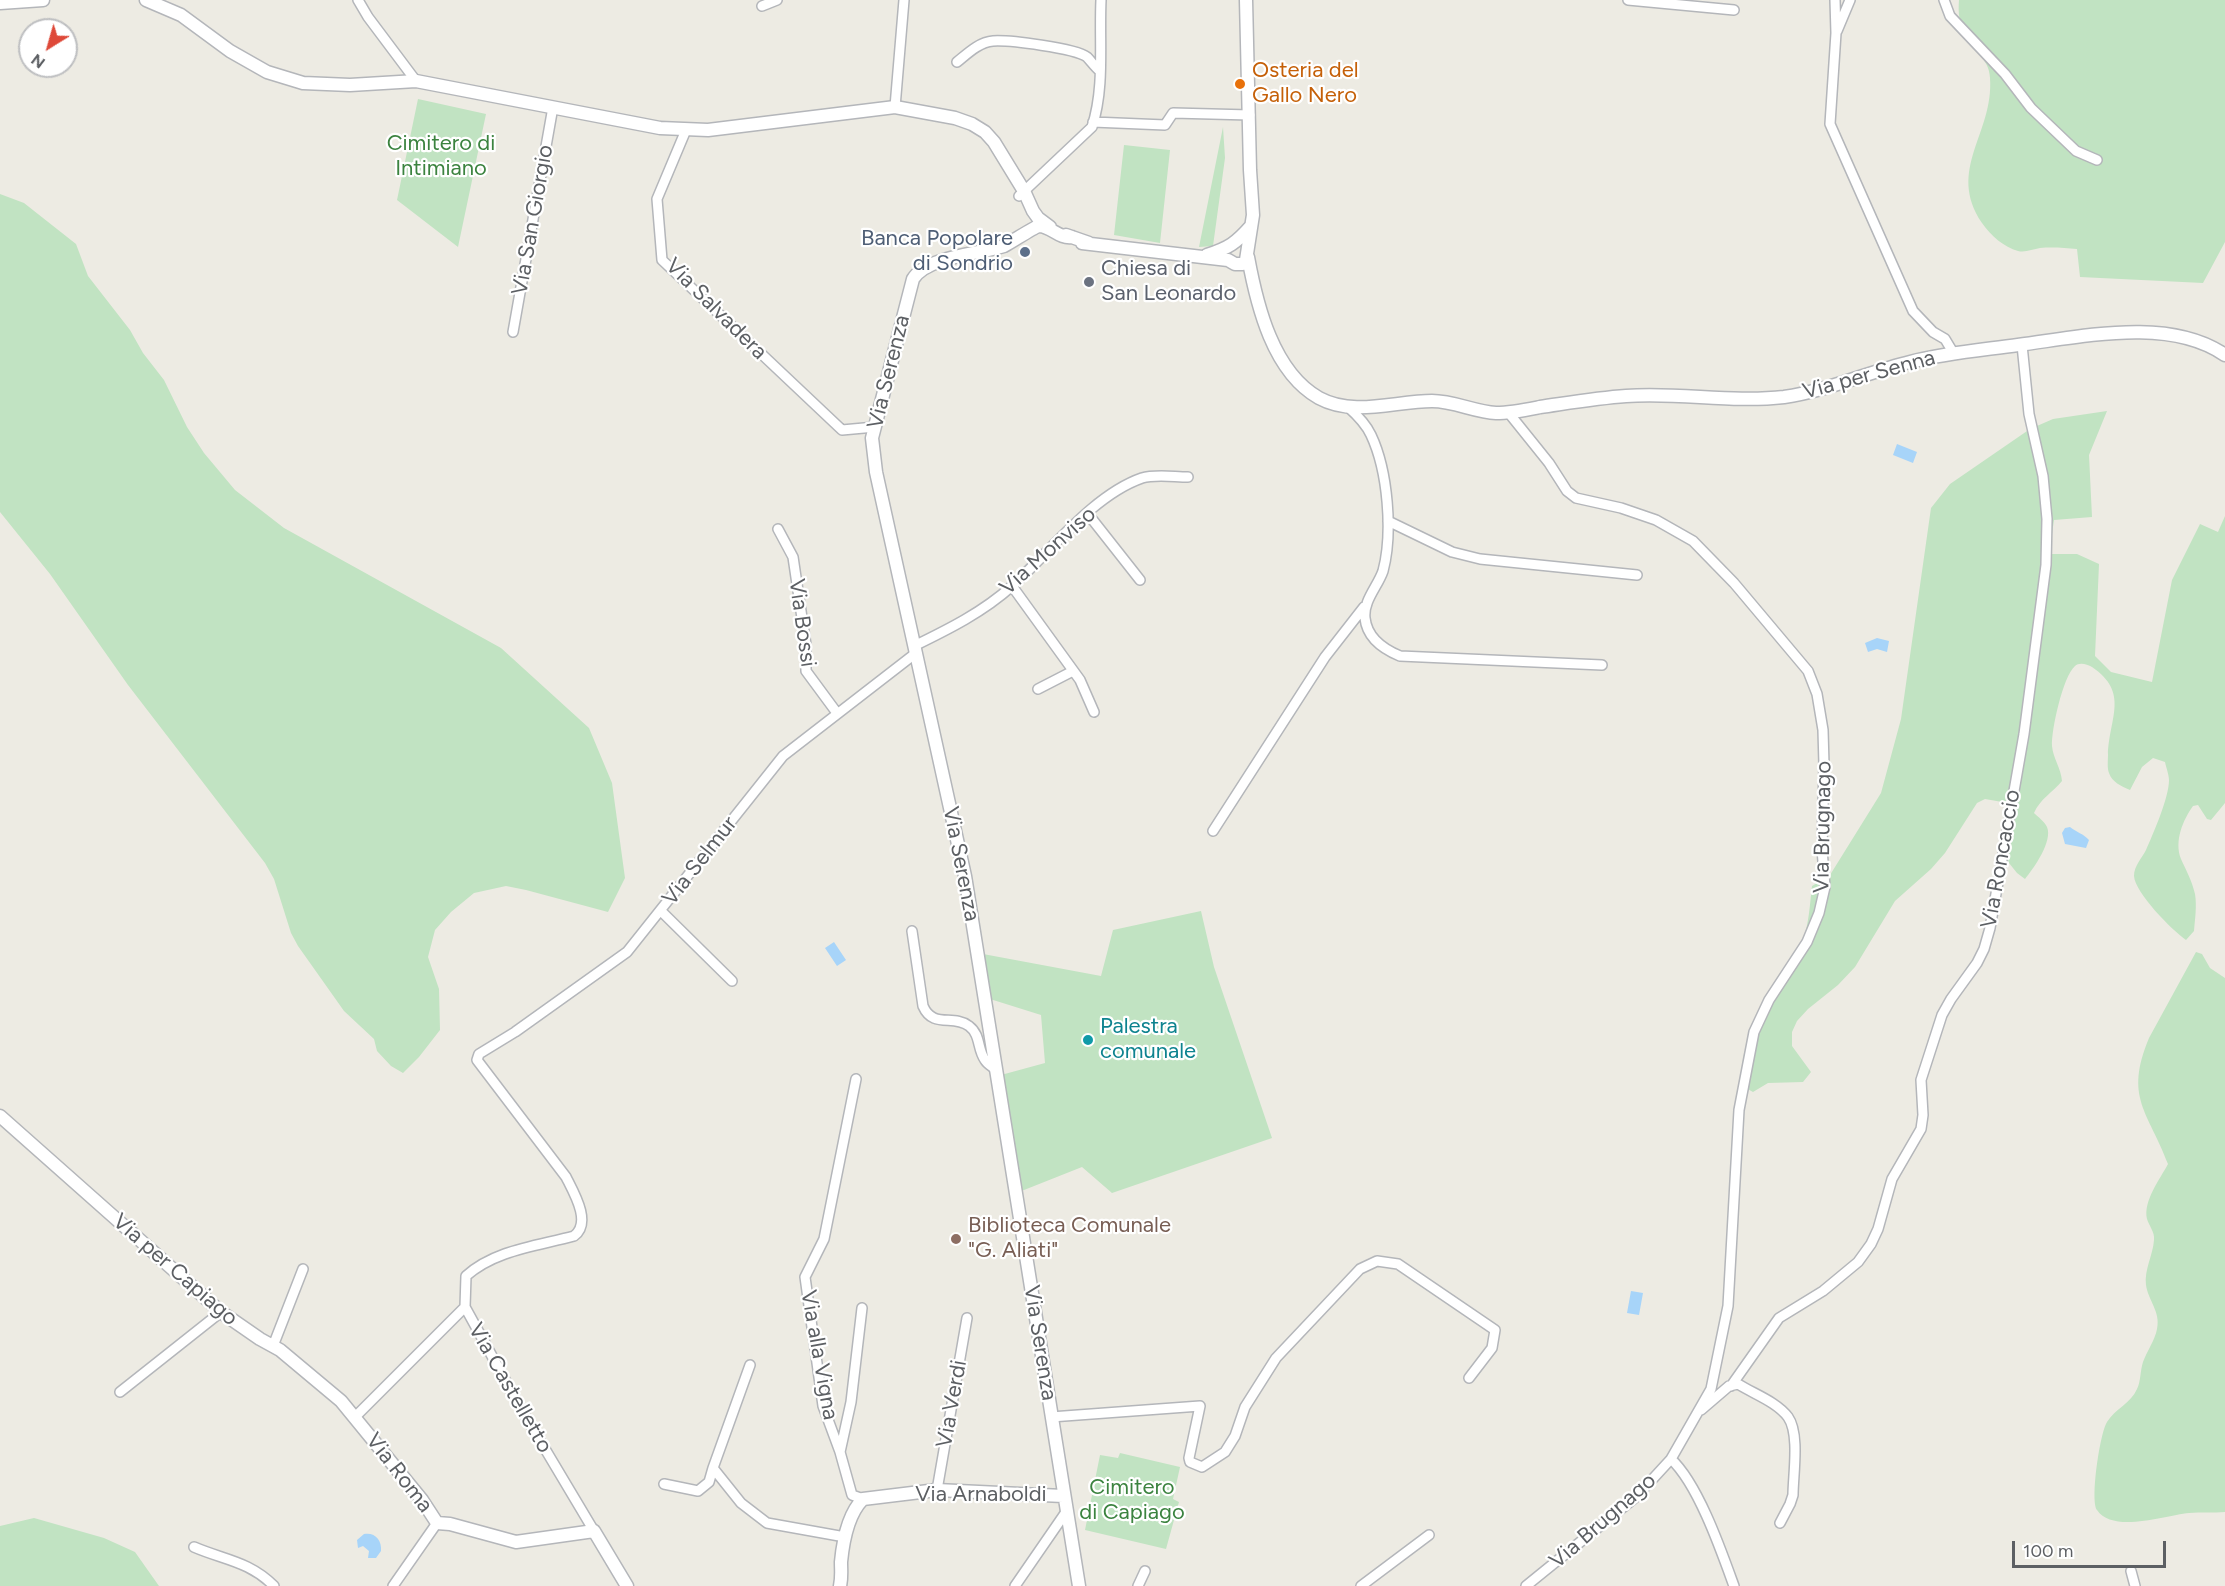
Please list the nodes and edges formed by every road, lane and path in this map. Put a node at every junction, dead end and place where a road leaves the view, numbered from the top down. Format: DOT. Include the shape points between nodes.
graph roads {
  1 [pos="43,0"];
  2 [pos="146,0"];
  3 [pos="358,0"];
  4 [pos="777,0"];
  5 [pos="904,0"];
  6 [pos="1101,0"];
  7 [pos="1246,0"];
  8 [pos="1628,0"];
  9 [pos="1835,0"];
  10 [pos="1850,0"];
  11 [pos="1944,0"];
  12 [pos="0,3"];
  13 [pos="762,6"];
  14 [pos="1734,10"];
  15 [pos="1836,33"];
  16 [pos="957,63"];
  17 [pos="1100,71"];
  18 [pos="416,81"];
  19 [pos="553,107"];
  20 [pos="894,107"];
  21 [pos="1250,115"];
  22 [pos="1093,122"];
  23 [pos="686,130"];
  24 [pos="2097,160"];
  25 [pos="1022,194"];
  26 [pos="1252,225"];
  27 [pos="1032,229"];
  28 [pos="1072,237"];
  29 [pos="1089,243"];
  30 [pos="1248,253"];
  31 [pos="1232,254"];
  32 [pos="1254,289"];
  33 [pos="513,333"];
  34 [pos="2022,345"];
  35 [pos="1954,354"];
  36 [pos="2225,355"];
  37 [pos="1348,407"];
  38 [pos="1508,412"];
  39 [pos="875,427"];
  40 [pos="1188,477"];
  41 [pos="1088,514"];
  42 [pos="1388,521"];
  43 [pos="778,529"];
  44 [pos="1637,575"];
  45 [pos="1140,580"];
  46 [pos="1012,586"];
  47 [pos="1367,604"];
  48 [pos="915,649"];
  49 [pos="1602,665"];
  50 [pos="1073,671"];
  51 [pos="1038,689"];
  52 [pos="1095,712"];
  53 [pos="837,713"];
  54 [pos="1213,831"];
  55 [pos="661,911"];
  56 [pos="912,931"];
  57 [pos="732,981"];
  58 [pos="477,1060"];
  59 [pos="996,1070"];
  60 [pos="856,1079"];
  61 [pos="0,1116"];
  62 [pos="303,1269"];
  63 [pos="465,1307"];
  64 [pos="862,1308"];
  65 [pos="220,1312"];
  66 [pos="967,1318"];
  67 [pos="273,1346"];
  68 [pos="750,1365"];
  69 [pos="1469,1378"];
  70 [pos="1731,1386"];
  71 [pos="120,1392"];
  72 [pos="1698,1411"];
  73 [pos="355,1417"];
  74 [pos="1052,1418"];
  75 [pos="840,1452"];
  76 [pos="1671,1459"];
  77 [pos="713,1468"];
  78 [pos="664,1484"];
  79 [pos="937,1490"];
  80 [pos="1063,1496"];
  81 [pos="863,1499"];
  82 [pos="1066,1512"];
  83 [pos="437,1523"];
  84 [pos="1780,1523"];
  85 [pos="594,1531"];
  86 [pos="1429,1535"];
  87 [pos="845,1537"];
  88 [pos="194,1546"];
  89 [pos="1145,1571"];
  90 [pos="2131,1571"];
  91 [pos="274,1586"];
  92 [pos="393,1586"];
  93 [pos="627,1586"];
  94 [pos="840,1586"];
  95 [pos="1015,1586"];
  96 [pos="1079,1586"];
  97 [pos="1138,1586"];
  98 [pos="1361,1586"];
  99 [pos="1526,1586"];
  100 [pos="1734,1586"];
  101 [pos="2135,1586"];
  1 -- 12 [label="street"];
  2 -- 18 [label="street" via="182,15 230,51 276,75 303,83"];
  3 -- 18 [label="street"];
  4 -- 13 [label="street"];
  5 -- 20 [label="street"];
  6 -- 17 [label="street"];
  7 -- 21 [label="street"];
  8 -- 14 [label="street"];
  9 -- 15 [label="street"];
  10 -- 15 [label="street"];
  11 -- 24 [label="street" via="1950,16 2006,74 2031,108 2076,151"];
  15 -- 35 [label="street" via="1830,124 1913,312 1946,339"];
  16 -- 17 [label="street" via="979,45 992,41 1078,53"];
  17 -- 22 [label="street"];
  18 -- 19 [label="street"];
  19 -- 23 [label="street"];
  19 -- 33 [label="street, Via San Giorgio"];
  20 -- 23 [label="street"];
  20 -- 25 [label="street" via="955,118 985,132 1001,152"];
  21 -- 22 [label="street" via="1173,113 1165,125"];
  21 -- 26 [label="street"];
  22 -- 25 [label="street" via="1084,137"];
  23 -- 39 [label="street, Via Salvadera" via="657,199 662,260 842,430"];
  25 -- 27 [label="street"];
  25 -- 28 [label="street" via="1038,218"];
  26 -- 30 [label="street"];
  26 -- 31 [label="street"];
  27 -- 28 [label="street" via="1043,227"];
  27 -- 29 [label="street" via="1052,239"];
  27 -- 39 [label="street, Via Serenza" via="1004,246 932,264 916,274"];
  28 -- 29 [label="street"];
  29 -- 31 [label="street" via="1203,256"];
  30 -- 31 [label="street" via="1244,245"];
  30 -- 31 [label="street" via="1243,264"];
  30 -- 32 [label="street"];
  31 -- 32 [label="street"];
  32 -- 37 [label="street" via="1273,342 1292,377 1319,398"];
  34 -- 35 [label="street, Via per Senna"];
  34 -- 36 [label="street, Via per Senna" via="2149,333 2193,339"];
  34 -- 70 [label="street, Via Roncaccio" via="2029,414 2043,476 2046,565 2024,735 1990,928 1977,963 1942,1015 1921,1080 1921,1129 1892,1179 1871,1244 1858,1262 1823,1291 1779,1317"];
  35 -- 38 [label="street, Via per Senna" via="1912,361 1786,396 1628,396"];
  37 -- 38 [label="street, Via per Senna" via="1435,401"];
  37 -- 42 [label="street" via="1371,433 1379,454"];
  38 -- 72 [label="street, Via Brugnago" via="1576,498 1656,520 1693,541 1734,583 1808,672 1817,694 1823,730 1825,887 1820,913 1807,942 1769,1000 1754,1032 1739,1110 1728,1306 1711,1389"];
  39 -- 48 [label="street, Via Serenza" via="872,438 876,472"];
  40 -- 41 [label="street, Via Monviso" via="1144,477 1112,494"];
  41 -- 45 [label="street"];
  41 -- 46 [label="street, Via Monviso"];
  42 -- 44 [label="street" via="1452,552 1480,559"];
  42 -- 47 [label="street" via="1382,575"];
  43 -- 53 [label="street, Via Bossi" via="793,557 806,671"];
  46 -- 48 [label="street, Via Monviso" via="975,615"];
  46 -- 50 [label="street"];
  47 -- 49 [label="street" via="1364,616 1368,632 1377,643 1400,656"];
  47 -- 54 [label="street" via="1325,657"];
  48 -- 53 [label="street, Via Selmur"];
  48 -- 59 [label="street, Via Serenza" via="965,876"];
  50 -- 51 [label="street"];
  50 -- 52 [label="street"];
  53 -- 55 [label="street, Via Selmur" via="783,756"];
  55 -- 57 [label="street"];
  55 -- 58 [label="street, Via Selmur" via="627,952 479,1054"];
  56 -- 59 [label="street" via="927,1015 967,1024 976,1034 985,1061"];
  58 -- 63 [label="street, Via Castelletto" via="566,1177 583,1222 574,1236 494,1257 476,1267 466,1276"];
  59 -- 74 [label="street, Via Serenza"];
  60 -- 75 [label="street, Via alla Vigna" via="824,1239 805,1277 823,1406"];
  61 -- 65 [label="street, Via per Capiago"];
  62 -- 67 [label="street"];
  63 -- 73 [label="street"];
  63 -- 85 [label="street, Via Castelletto"];
  64 -- 75 [label="street" via="851,1402"];
  65 -- 67 [label="street, Via per Capiago"];
  65 -- 71 [label="street"];
  66 -- 79 [label="street, Via Verdi"];
  67 -- 73 [label="street, Via per Capiago" via="326,1387"];
  68 -- 77 [label="street"];
  69 -- 74 [label="street" via="1492,1348 1495,1330 1398,1264 1377,1260 1360,1269 1276,1358 1245,1407 1225,1452 1202,1467 1189,1458 1200,1406"];
  70 -- 72 [label="street, Via Roncaccio"];
  70 -- 84 [label="street" via="1738,1384 1779,1408 1789,1418 1795,1434 1792,1495"];
  72 -- 76 [label="street, Via Brugnago"];
  73 -- 83 [label="street, Via Roma"];
  74 -- 80 [label="street, Via Serenza"];
  75 -- 81 [label="street, Via alla Vigna" via="852,1495"];
  76 -- 99 [label="street, Via Brugnago" via="1638,1496"];
  76 -- 100 [label="street" via="1695,1491"];
  77 -- 78 [label="street" via="709,1482 698,1491"];
  77 -- 87 [label="street" via="741,1503 767,1523"];
  79 -- 80 [label="street, Via Arnaboldi"];
  79 -- 81 [label="street, Via Arnaboldi"];
  80 -- 82 [label="street, Via Serenza"];
  81 -- 87 [label="street" via="855,1508"];
  82 -- 95 [label="street"];
  82 -- 96 [label="street, Via Serenza"];
  83 -- 85 [label="street, Via Roma" via="516,1542"];
  83 -- 92 [label="street"];
  85 -- 93 [label="street"];
  86 -- 98 [label="street"];
  87 -- 94 [label="street"];
  88 -- 91 [label="street" via="240,1562"];
  89 -- 97 [label="street"];
  90 -- 101 [label="street"];
}
